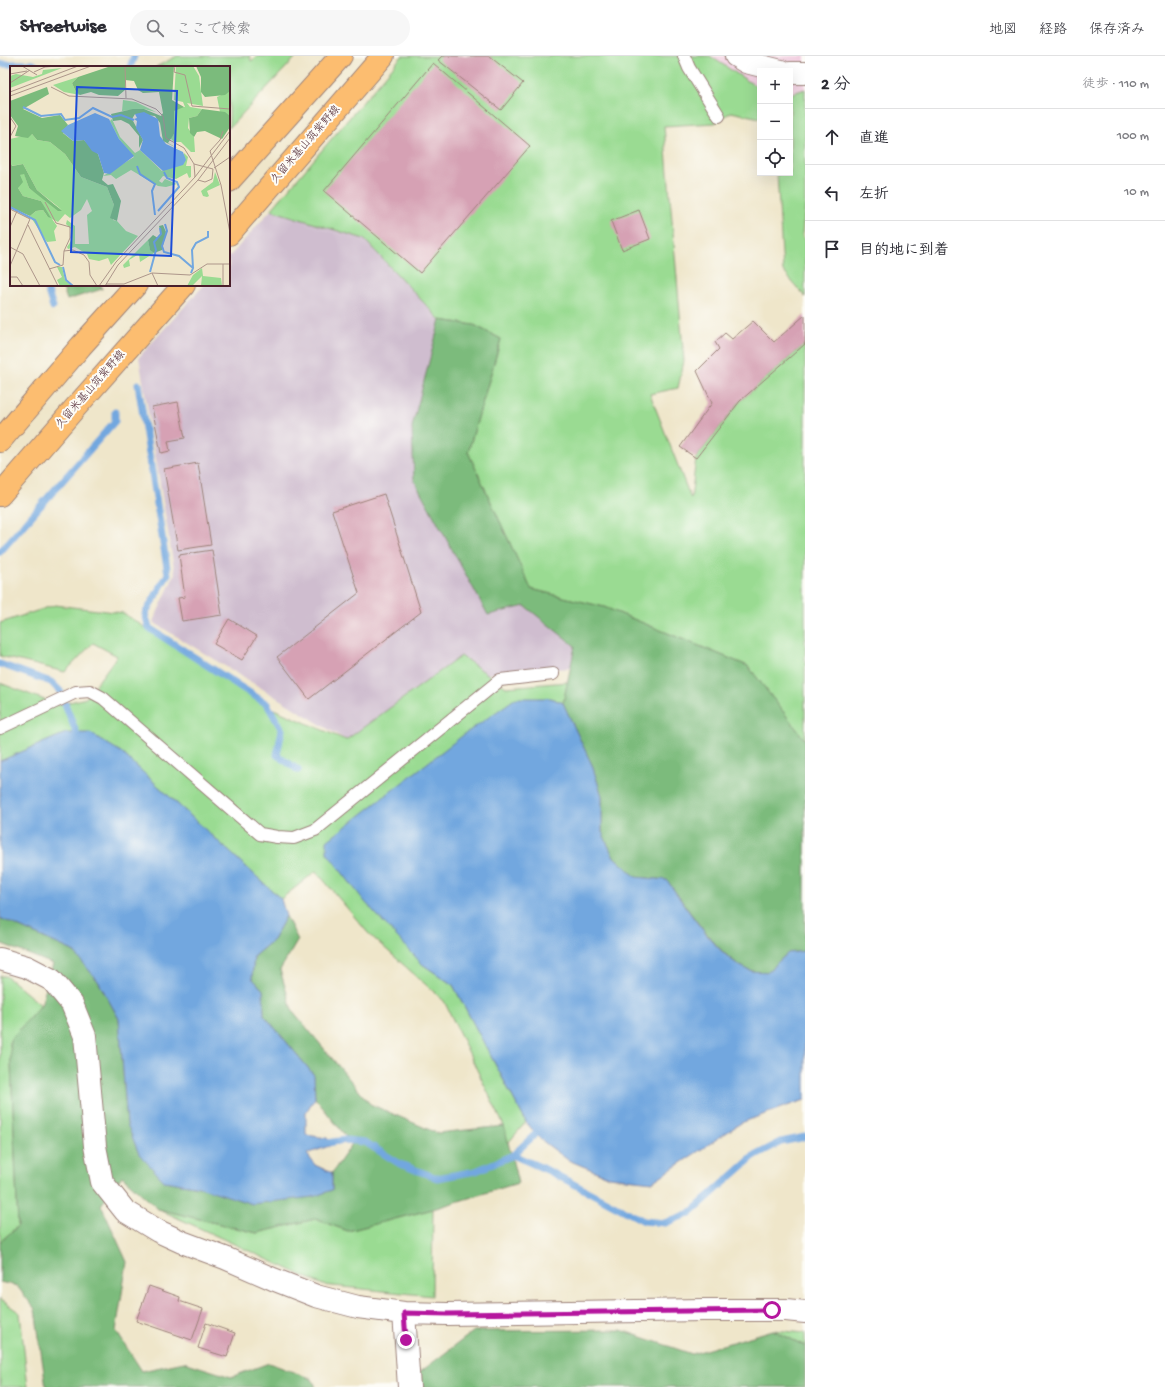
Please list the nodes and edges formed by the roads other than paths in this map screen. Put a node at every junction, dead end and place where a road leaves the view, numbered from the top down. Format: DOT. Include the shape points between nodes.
graph roads {
  1 [pos="341,56"];
  2 [pos="383,56"];
  3 [pos="684,56"];
  4 [pos="736,56"];
  5 [pos="769,68"];
  6 [pos="793,73"];
  7 [pos="805,73"];
  8 [pos="719,116"];
  9 [pos="230,180"];
  10 [pos="230,233"];
  11 [pos="135,286"];
  12 [pos="183,286"];
  13 [pos="0,441"];
  14 [pos="0,495"];
  15 [pos="553,674"];
  16 [pos="0,728"];
  17 [pos="0,959"];
  18 [pos="805,1312"];
  19 [pos="404,1313"];
  20 [pos="410,1387"];
  1 -- 9 [label="main road"];
  2 -- 10 [label="main road, 久留米基山筑紫野線"];
  3 -- 8 [label="lane"];
  4 -- 5 [label="street" via="746,62"];
  6 -- 7 [label="street"];
  11 -- 13 [label="main road"];
  12 -- 14 [label="main road, 久留米基山筑紫野線"];
  15 -- 16 [label="lane" via="500,680 315,830 294,838 260,834 103,698 90,691 76,692"];
  17 -- 19 [label="street" via="27,967 52,980 72,1004 85,1036 95,1146 102,1182 125,1211 182,1242 316,1296 358,1308"];
  18 -- 19 [label="street" via="733,1310"];
  19 -- 20 [label="street"];
}
